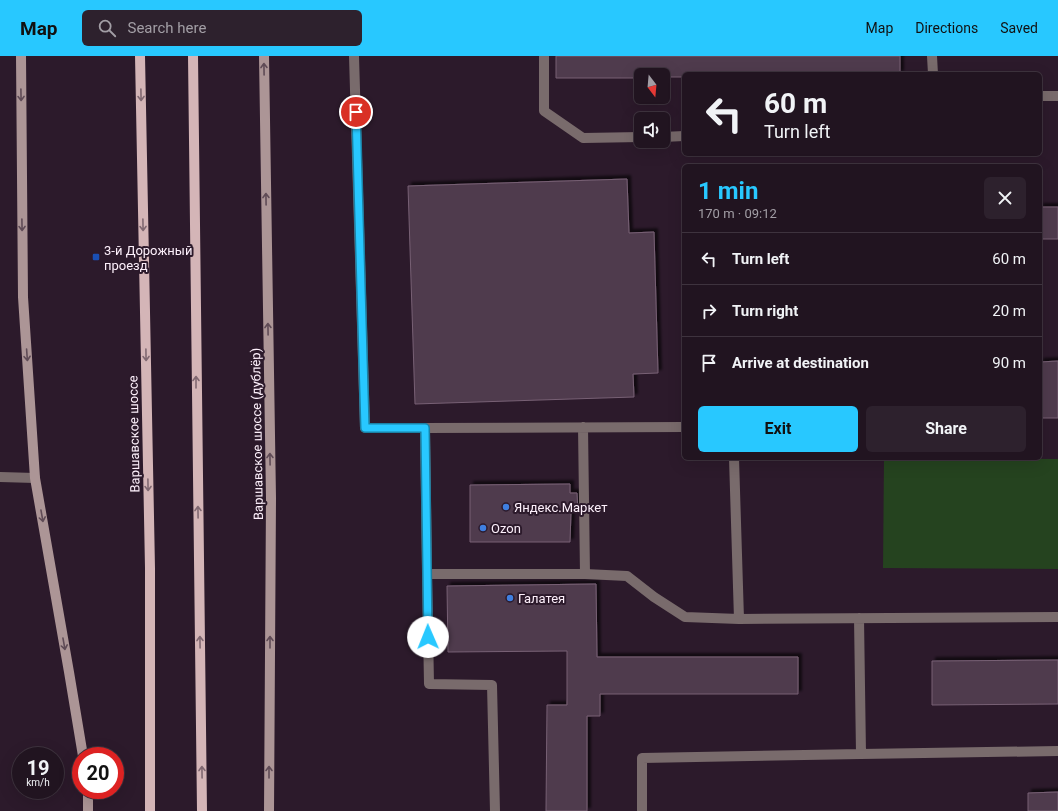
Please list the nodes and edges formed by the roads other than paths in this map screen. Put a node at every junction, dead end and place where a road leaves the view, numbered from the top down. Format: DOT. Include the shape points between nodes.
graph roads {
  1 [pos="20,56"];
  2 [pos="140,56"];
  3 [pos="193,56"];
  4 [pos="264,56"];
  5 [pos="354,56"];
  6 [pos="544,56"];
  7 [pos="932,56"];
  8 [pos="933,72"];
  9 [pos="1042,96"];
  10 [pos="1058,96"];
  11 [pos="682,136"];
  12 [pos="634,137"];
  13 [pos="670,137"];
  14 [pos="583,427"];
  15 [pos="682,427"];
  16 [pos="425,428"];
  17 [pos="734,460"];
  18 [pos="0,477"];
  19 [pos="35,478"];
  20 [pos="427,574"];
  21 [pos="585,574"];
  22 [pos="1058,617"];
  23 [pos="859,618"];
  24 [pos="739,619"];
  25 [pos="82,747"];
  26 [pos="1058,751"];
  27 [pos="860,754"];
  28 [pos="88,799"];
  29 [pos="90,799"];
  30 [pos="88,811"];
  31 [pos="93,811"];
  32 [pos="150,811"];
  33 [pos="202,811"];
  34 [pos="268,811"];
  35 [pos="495,811"];
  36 [pos="642,811"];
  1 -- 19 [label="main road, one-way" via="23,297"];
  2 -- 32 [label="main road, Варшавское шоссе, one-way" via="150,568"];
  33 -- 3 [label="main road, one-way"];
  34 -- 4 [label="main road, Варшавское шоссе (дублёр), one-way" via="271,498"];
  5 -- 16 [label="street" via="365,428"];
  6 -- 12 [label="street" via="544,111 583,138"];
  7 -- 8 [label="street"];
  9 -- 10 [label="street"];
  11 -- 13 [label="street"];
  14 -- 15 [label="street"];
  14 -- 16 [label="street"];
  14 -- 21 [label="street"];
  16 -- 20 [label="street"];
  17 -- 24 [label="street"];
  18 -- 19 [label="street"];
  19 -- 25 [label="main road, one-way"];
  20 -- 21 [label="street"];
  20 -- 35 [label="street" via="429,684 492,686"];
  21 -- 24 [label="street" via="627,576 686,617"];
  22 -- 23 [label="street"];
  23 -- 24 [label="street"];
  23 -- 27 [label="street"];
  26 -- 27 [label="street"];
  27 -- 36 [label="street" via="642,758"];
  28 -- 30 [label="main road"];
  29 -- 31 [label="main road"];
}
